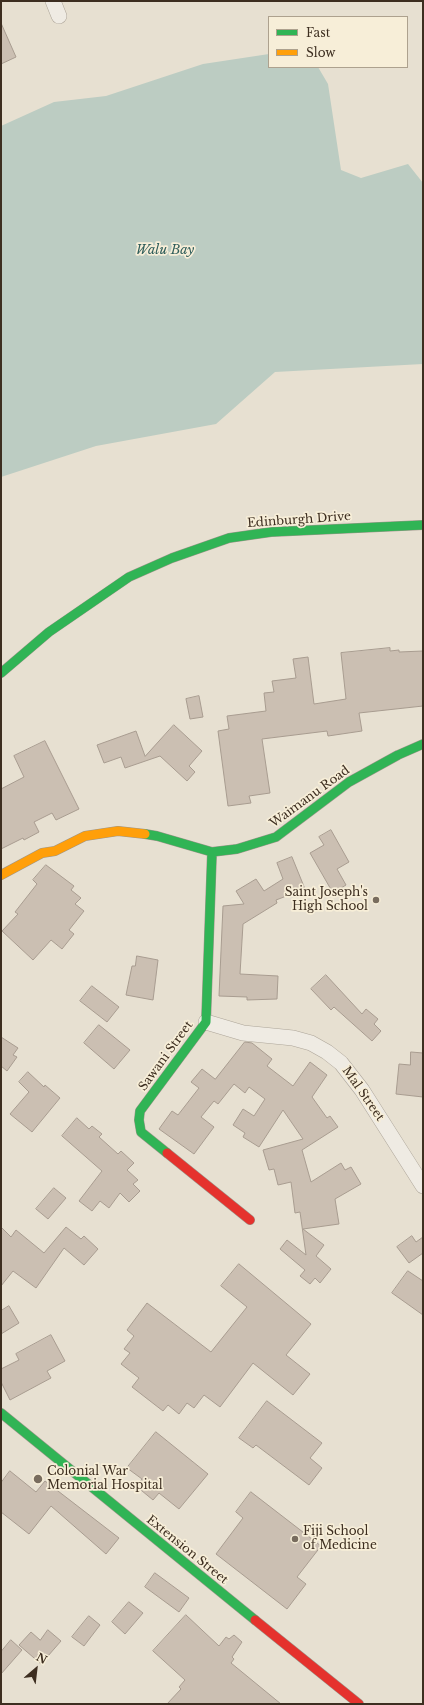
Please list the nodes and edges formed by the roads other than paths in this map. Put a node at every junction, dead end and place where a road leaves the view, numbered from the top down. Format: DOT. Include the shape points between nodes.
graph roads {
  1 [pos="53,1"];
  2 [pos="59,16"];
  3 [pos="423,525"];
  4 [pos="1,673"];
  5 [pos="423,744"];
  6 [pos="212,852"];
  7 [pos="1,875"];
  8 [pos="206,1022"];
  9 [pos="423,1186"];
  10 [pos="250,1220"];
  11 [pos="1,1413"];
  12 [pos="359,1704"];
  1 -- 2 [label="street"];
  3 -- 4 [label="main road, Edinburgh Drive" via="271,532 229,538 180,555 129,577 48,632"];
  5 -- 6 [label="main road, Waimanu Road" via="349,782 276,837 236,849"];
  6 -- 7 [label="main road, Waimanu Road" via="157,836 118,831 85,836 42,853"];
  6 -- 8 [label="main road, Sawani Street"];
  8 -- 9 [label="street, Mal Street" via="243,1033 293,1038 311,1043 327,1052 341,1063 362,1090"];
  8 -- 10 [label="main road, Sawani Street" via="140,1111 141,1132"];
  11 -- 12 [label="main road, Extension Street"];
}
